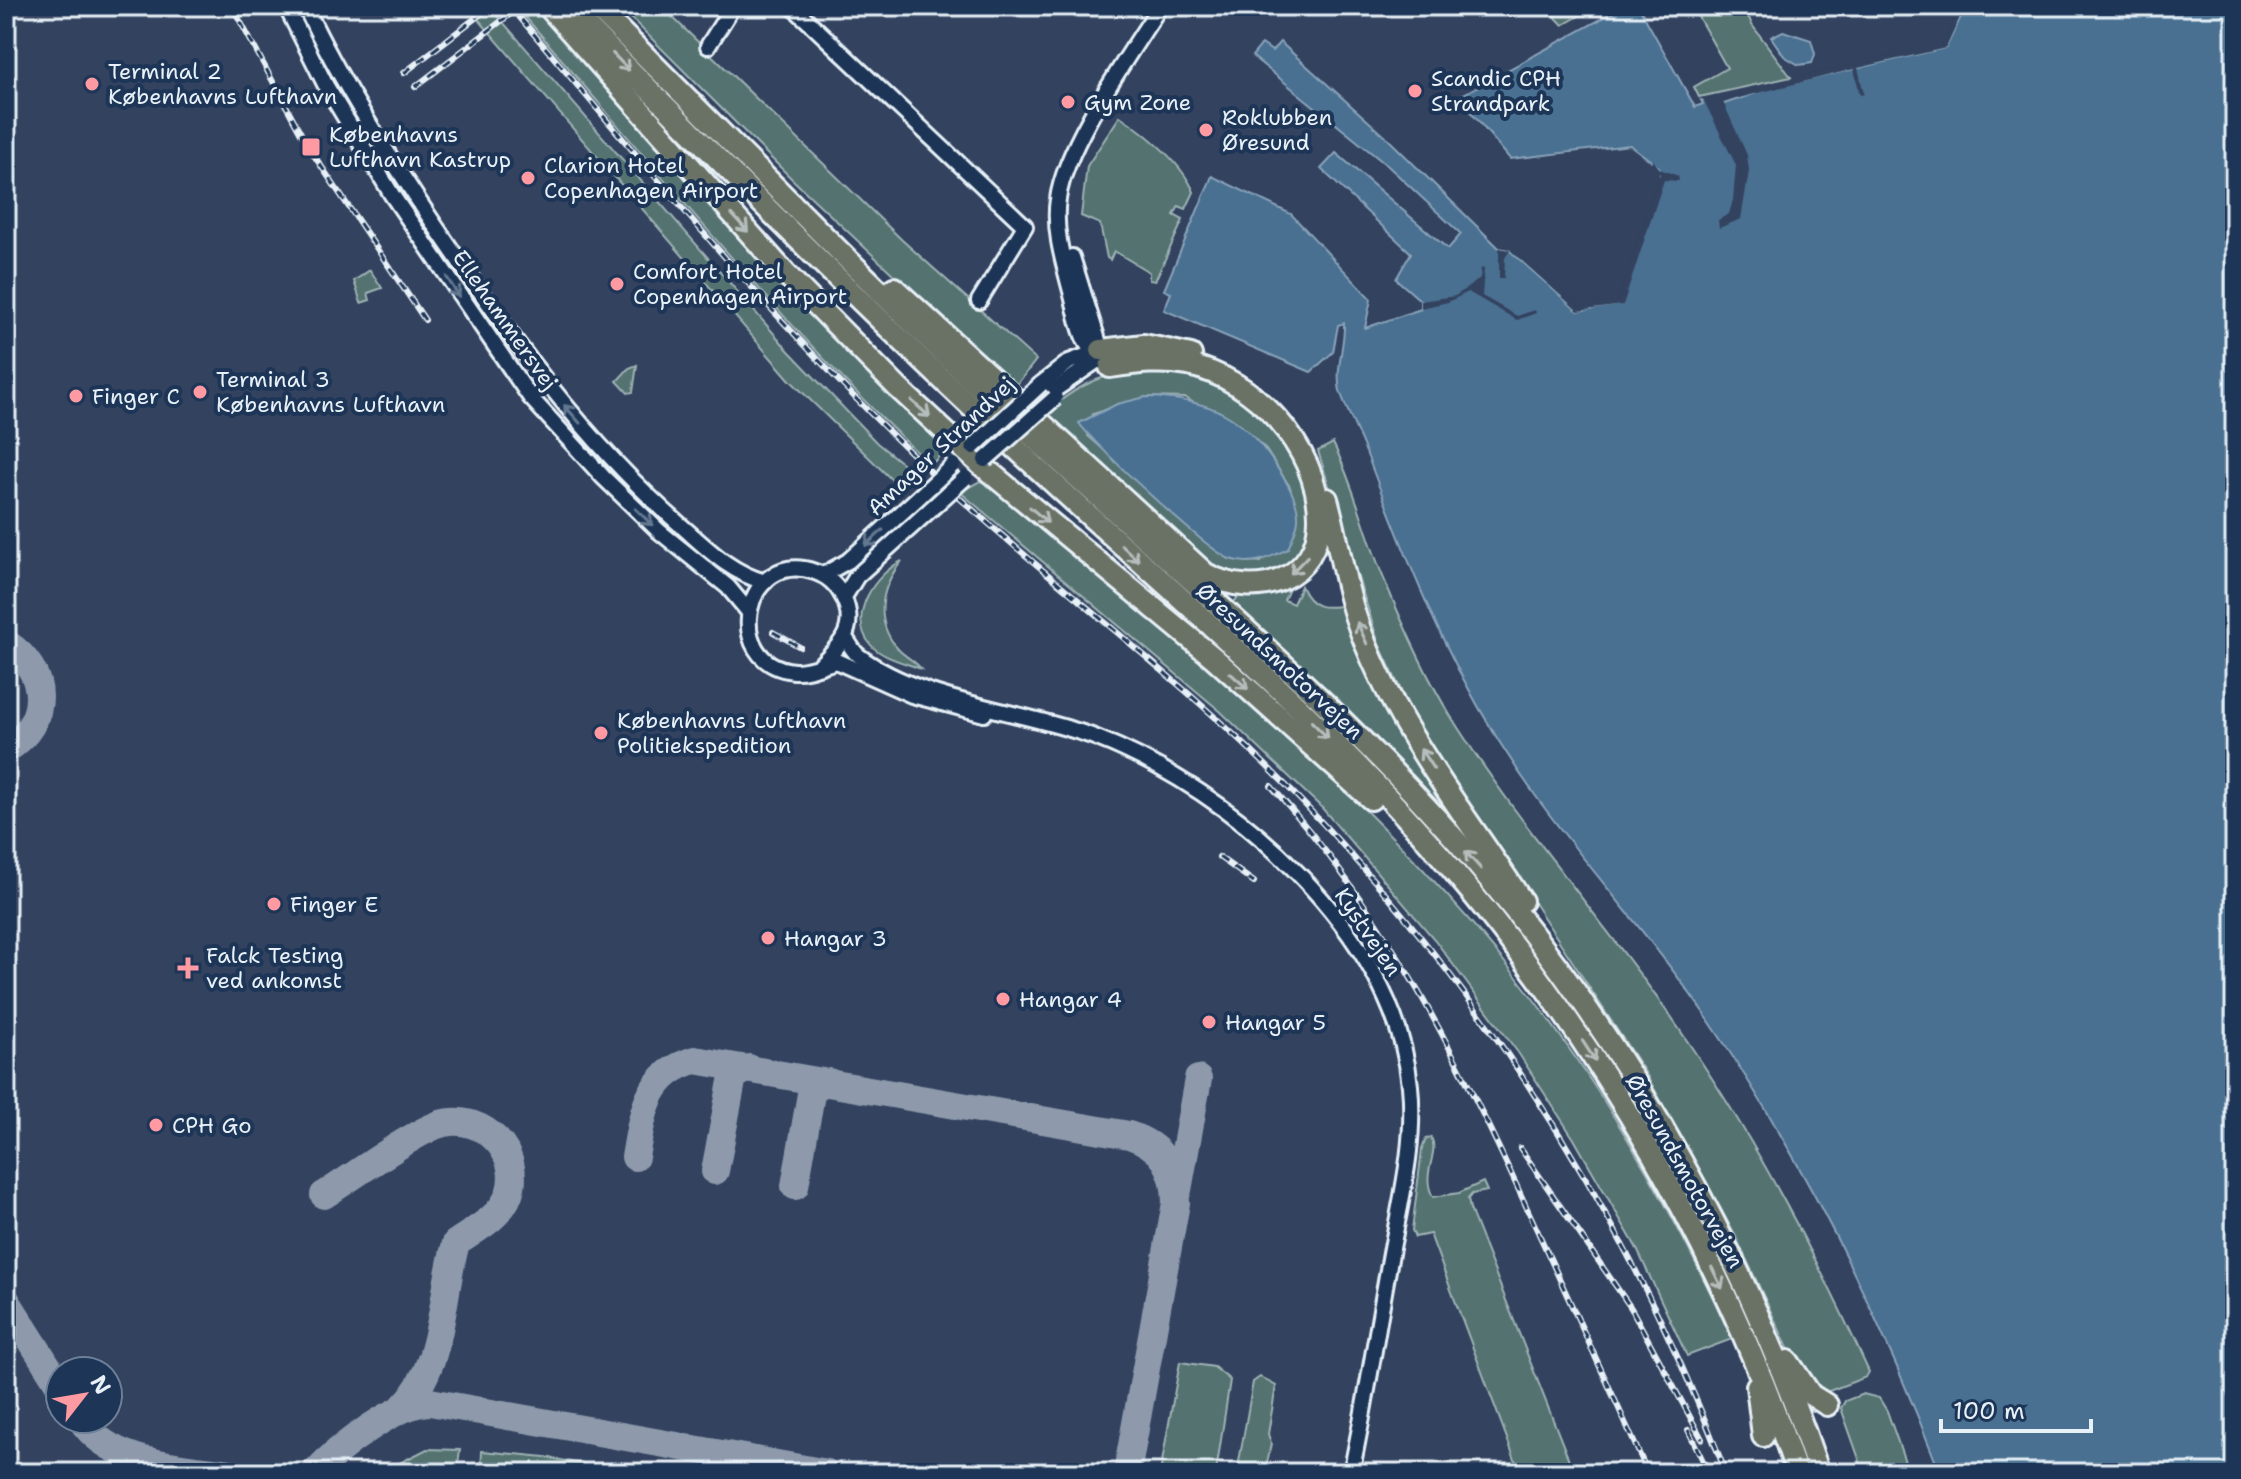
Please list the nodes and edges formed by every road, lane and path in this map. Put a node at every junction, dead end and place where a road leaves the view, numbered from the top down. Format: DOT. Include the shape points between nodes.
graph roads {
  1 [pos="286,6"];
  2 [pos="305,6"];
  3 [pos="548,6"];
  4 [pos="567,6"];
  5 [pos="595,6"];
  6 [pos="733,6"];
  7 [pos="792,6"];
  8 [pos="1142,6"];
  9 [pos="1157,12"];
  10 [pos="319,36"];
  11 [pos="304,44"];
  12 [pos="708,46"];
  13 [pos="702,113"];
  14 [pos="979,301"];
  15 [pos="1100,358"];
  16 [pos="1049,392"];
  17 [pos="971,461"];
  18 [pos="823,575"];
  19 [pos="765,582"];
  20 [pos="844,597"];
  21 [pos="748,611"];
  22 [pos="844,637"];
  23 [pos="820,665"];
  24 [pos="1028,719"];
  25 [pos="1545,987"];
  26 [pos="1606,1033"];
  27 [pos="1762,1324"];
  28 [pos="1747,1345"];
  29 [pos="1827,1405"];
  30 [pos="1763,1436"];
  31 [pos="1351,1473"];
  32 [pos="1797,1473"];
  33 [pos="1819,1473"];
  1 -- 11 [label="street, Ellehammersvej"];
  2 -- 10 [label="street, Ellehammersvej"];
  3 -- 17 [label="highway, one-way" via="785,273"];
  4 -- 25 [label="highway, Øresundsmotorvejen, one-way" via="855,299 1381,791 1469,889"];
  5 -- 13 [label="highway, Øresundsmotorvejen"];
  6 -- 12 [label="street"];
  7 -- 14 [label="street" via="1025,226"];
  8 -- 9 [label="street"];
  9 -- 15 [label="street" via="1082,135 1071,176 1066,218 1072,260"];
  10 -- 11 [label="street"];
  19 -- 10 [label="street, Ellehammersvej, one-way" via="727,565 662,509 542,378 408,185"];
  11 -- 21 [label="street, Ellehammersvej, one-way" via="392,195 530,397 603,477 728,587"];
  15 -- 13 [label="highway, one-way" via="1200,368 1240,387 1272,414 1303,459 1319,507 1314,545 1298,569 1272,584 1250,588 1219,581 1199,568"];
  26 -- 13 [label="highway, Øresundsmotorvejen, one-way" via="1483,871 1372,752 933,344"];
  15 -- 16 [label="street, Amager Strandvej" via="1082,378"];
  15 -- 16 [label="street, Amager Strandvej" via="1069,362"];
  26 -- 15 [label="highway, one-way" via="1389,695 1357,620 1320,475 1296,429 1258,388 1213,362 1144,345"];
  16 -- 17 [label="street, Amager Strandvej, bridge"];
  16 -- 17 [label="street, Amager Strandvej, bridge" via="1015,431"];
  17 -- 18 [label="street, Amager Strandvej, one-way, bridge" via="921,495 848,561"];
  17 -- 20 [label="street, Amager Strandvej, bridge" via="932,508 857,576"];
  17 -- 25 [label="highway, one-way" via="1214,658 1375,802"];
  18 -- 19 [label="street" via="793,569"];
  18 -- 20 [label="street"];
  19 -- 21 [label="street"];
  20 -- 22 [label="street"];
  21 -- 23 [label="street" via="751,637 770,662 793,671"];
  22 -- 23 [label="street"];
  22 -- 24 [label="street, Kystvejen" via="858,655 895,675"];
  23 -- 24 [label="street, Kystvejen" via="836,661 939,703"];
  24 -- 31 [label="street, Kystvejen" via="1122,748 1229,809 1313,890 1384,996 1410,1084 1410,1143"];
  25 -- 28 [label="highway, Øresundsmotorvejen, one-way" via="1659,1166"];
  26 -- 27 [label="highway, Øresundsmotorvejen" via="1696,1190"];
  27 -- 29 [label="highway" via="1779,1343 1796,1377"];
  27 -- 33 [label="highway, Øresundsmotorvejen"];
  28 -- 30 [label="highway" via="1744,1352 1756,1383"];
  28 -- 32 [label="highway, Øresundsmotorvejen"];
}
